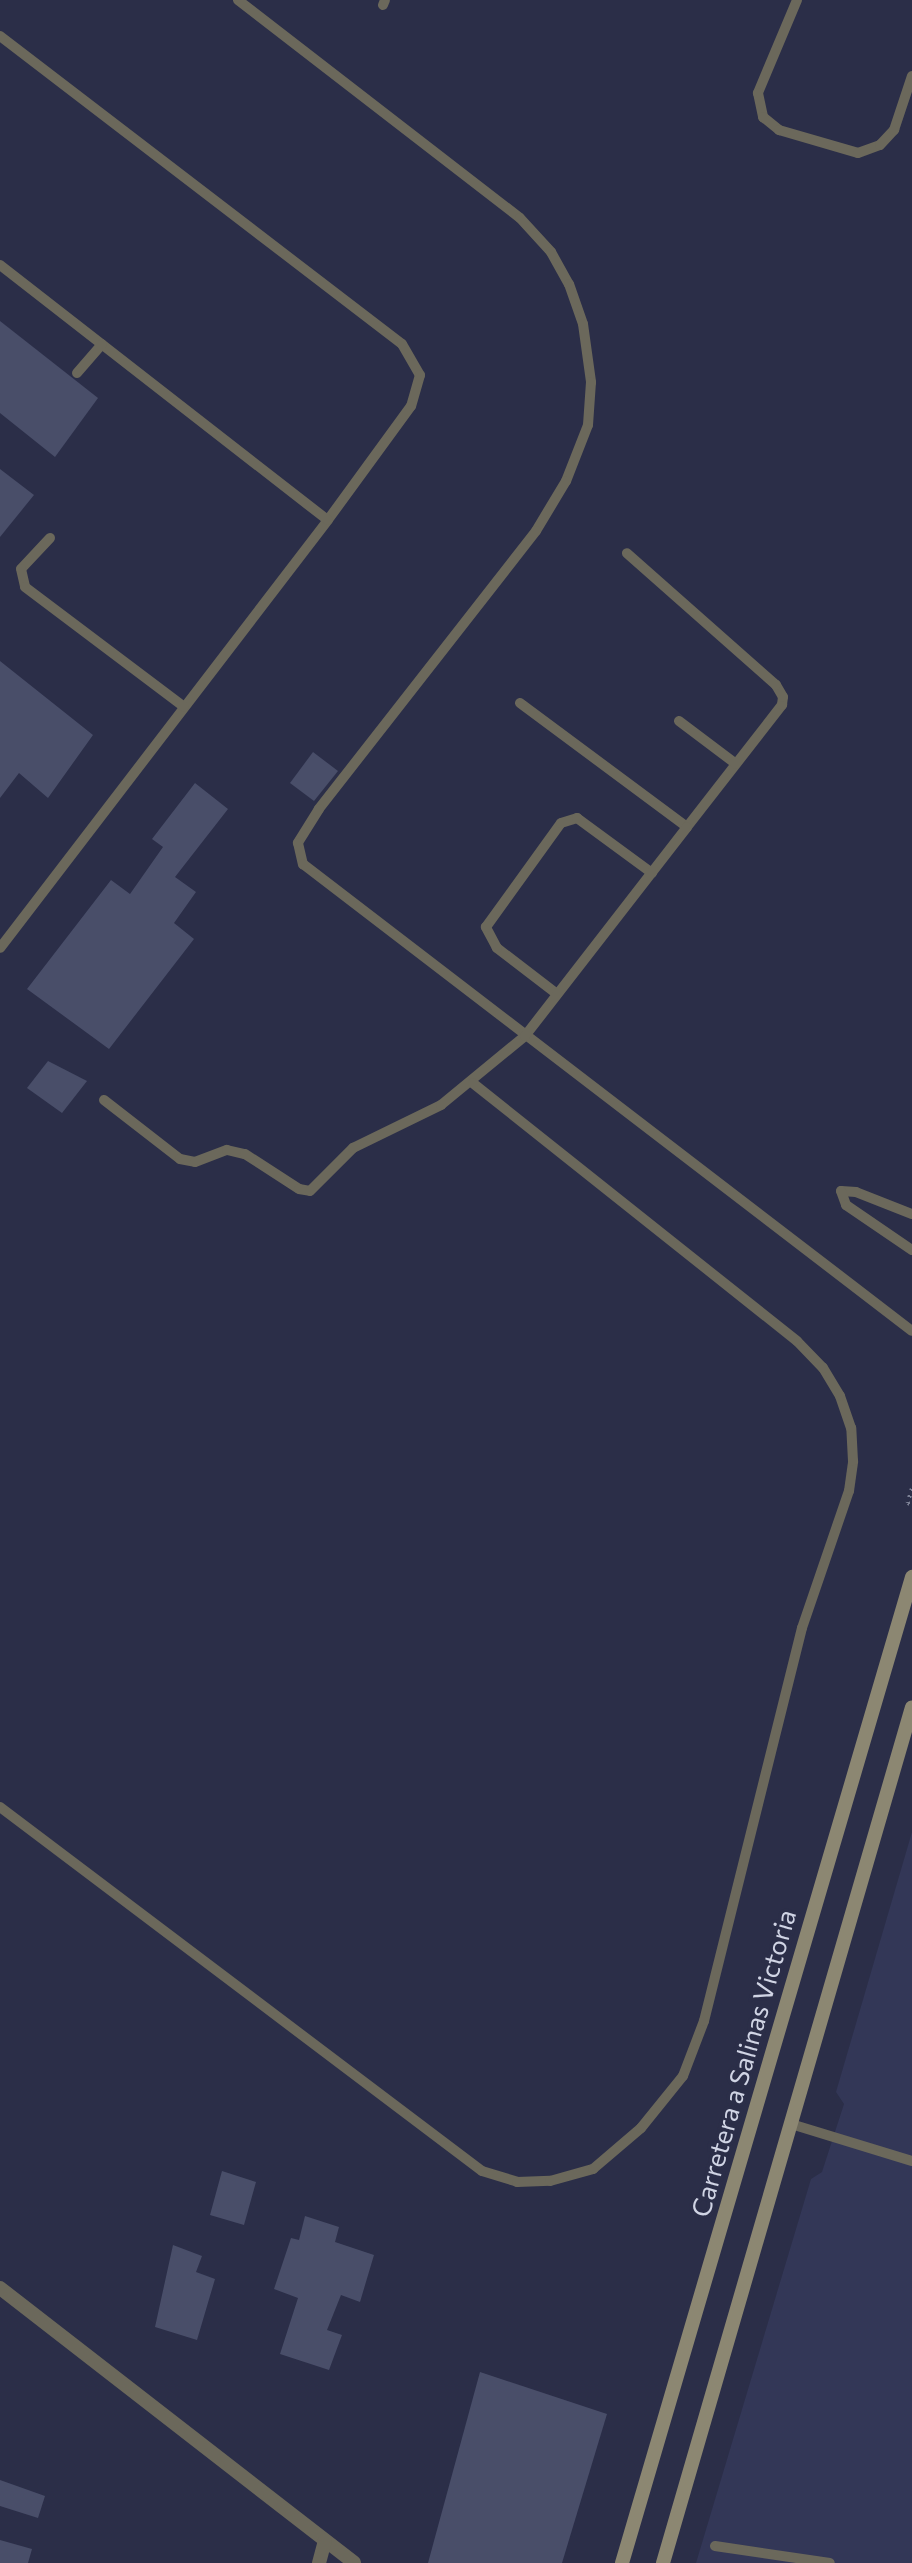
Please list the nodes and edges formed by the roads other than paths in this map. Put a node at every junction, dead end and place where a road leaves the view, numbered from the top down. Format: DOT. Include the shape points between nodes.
graph roads {
  1 [pos="238,0"];
  2 [pos="797,0"];
  3 [pos="0,36"];
  4 [pos="912,76"];
  5 [pos="0,265"];
  6 [pos="102,344"];
  7 [pos="78,373"];
  8 [pos="328,520"];
  9 [pos="50,538"];
  10 [pos="627,553"];
  11 [pos="520,703"];
  12 [pos="184,707"];
  13 [pos="679,721"];
  14 [pos="736,764"];
  15 [pos="687,827"];
  16 [pos="652,873"];
  17 [pos="0,948"];
  18 [pos="557,994"];
  19 [pos="525,1036"];
  20 [pos="473,1083"];
  21 [pos="104,1100"];
  22 [pos="912,1214"];
  23 [pos="912,1250"];
  24 [pos="912,1331"];
  25 [pos="912,1577"];
  26 [pos="912,1707"];
  27 [pos="0,1807"];
  28 [pos="791,2124"];
  29 [pos="912,2161"];
  30 [pos="0,2288"];
  31 [pos="325,2541"];
  32 [pos="715,2546"];
  33 [pos="319,2563"];
  34 [pos="354,2563"];
  35 [pos="622,2563"];
  36 [pos="663,2563"];
  37 [pos="830,2563"];
  1 -- 19 [label="lane" via="520,218 551,252 583,324 591,382 588,425 566,481 536,531 319,809 298,843 310,872"];
  2 -- 4 [label="lane" via="758,93 763,117 779,130 858,153 880,145 894,130"];
  3 -- 8 [label="lane" via="402,344 412,358 420,375 411,406"];
  5 -- 6 [label="lane"];
  6 -- 7 [label="lane"];
  6 -- 8 [label="lane"];
  8 -- 12 [label="lane"];
  9 -- 12 [label="lane" via="21,569 25,587"];
  10 -- 14 [label="lane" via="782,693 782,705"];
  11 -- 15 [label="lane"];
  12 -- 17 [label="lane"];
  13 -- 14 [label="lane"];
  14 -- 15 [label="lane"];
  15 -- 16 [label="lane"];
  16 -- 18 [label="lane"];
  16 -- 18 [label="lane" via="577,818 561,823 486,927 497,948"];
  18 -- 19 [label="lane"];
  19 -- 20 [label="lane"];
  19 -- 24 [label="lane"];
  20 -- 21 [label="lane" via="441,1105 353,1148 310,1191 299,1189 246,1154 227,1150 195,1162 180,1159"];
  20 -- 27 [label="lane" via="797,1342 823,1368 840,1396 851,1428 849,1491 802,1628 704,2021 683,2076 641,2129 593,2169 551,2181 517,2182 482,2171"];
  22 -- 23 [label="lane" via="848,1189 841,1191 846,1205"];
  25 -- 35 [label="main road, Carretera a Salinas Victoria"];
  26 -- 28 [label="main road"];
  28 -- 29 [label="lane"];
  28 -- 36 [label="main road"];
  30 -- 31 [label="street"];
  31 -- 33 [label="street"];
  31 -- 34 [label="street"];
  32 -- 37 [label="lane"];
}
